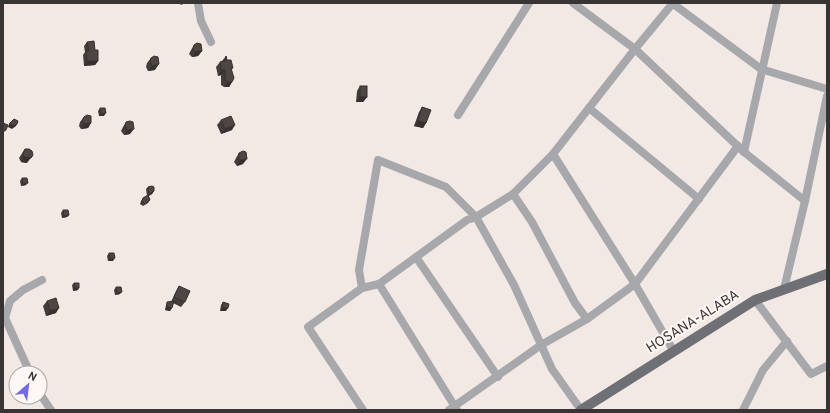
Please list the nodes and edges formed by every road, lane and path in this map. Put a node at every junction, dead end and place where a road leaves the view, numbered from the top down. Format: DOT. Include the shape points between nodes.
graph roads {
  1 [pos="198,3"];
  2 [pos="529,3"];
  3 [pos="573,3"];
  4 [pos="672,3"];
  5 [pos="777,3"];
  6 [pos="211,42"];
  7 [pos="635,49"];
  8 [pos="761,69"];
  9 [pos="827,89"];
  10 [pos="827,96"];
  11 [pos="589,108"];
  12 [pos="458,115"];
  13 [pos="741,149"];
  14 [pos="553,154"];
  15 [pos="512,194"];
  16 [pos="699,199"];
  17 [pos="805,201"];
  18 [pos="476,217"];
  19 [pos="416,257"];
  20 [pos="827,274"];
  21 [pos="42,280"];
  22 [pos="379,284"];
  23 [pos="635,284"];
  24 [pos="362,288"];
  25 [pos="784,289"];
  26 [pos="755,300"];
  27 [pos="587,319"];
  28 [pos="787,341"];
  29 [pos="541,345"];
  30 [pos="673,350"];
  31 [pos="27,365"];
  32 [pos="827,366"];
  33 [pos="498,377"];
  34 [pos="454,409"];
  35 [pos="363,410"];
  36 [pos="581,410"];
  37 [pos="742,410"];
  1 -- 6 [label="street" via="201,21"];
  2 -- 12 [label="street"];
  3 -- 7 [label="street"];
  4 -- 7 [label="street"];
  4 -- 8 [label="street"];
  5 -- 8 [label="street"];
  7 -- 11 [label="street"];
  7 -- 13 [label="street"];
  8 -- 9 [label="street"];
  8 -- 13 [label="street"];
  10 -- 17 [label="street"];
  11 -- 14 [label="street"];
  11 -- 16 [label="street"];
  13 -- 16 [label="street"];
  13 -- 17 [label="street"];
  14 -- 15 [label="street"];
  14 -- 23 [label="street"];
  15 -- 18 [label="street"];
  15 -- 27 [label="street" via="532,222 575,303"];
  16 -- 23 [label="street"];
  17 -- 25 [label="street"];
  18 -- 19 [label="street" via="467,220"];
  18 -- 24 [label="street" via="466,204 446,187 378,160 359,270"];
  18 -- 29 [label="street" via="514,285"];
  19 -- 22 [label="street"];
  19 -- 33 [label="street"];
  20 -- 25 [label="main road, HOSANA-ALABA"];
  21 -- 31 [label="street" via="23,290 10,301 6,318"];
  22 -- 24 [label="street"];
  22 -- 34 [label="street"];
  23 -- 27 [label="street"];
  23 -- 30 [label="street"];
  24 -- 35 [label="street" via="308,327"];
  25 -- 26 [label="main road, HOSANA-ALABA"];
  26 -- 28 [label="street"];
  26 -- 30 [label="main road, HOSANA-ALABA"];
  27 -- 29 [label="street"];
  28 -- 32 [label="street" via="811,374"];
  28 -- 37 [label="street" via="763,370"];
  29 -- 33 [label="street"];
  29 -- 36 [label="street" via="552,369"];
  30 -- 36 [label="main road, HOSANA-ALABA"];
  33 -- 34 [label="street"];
}
